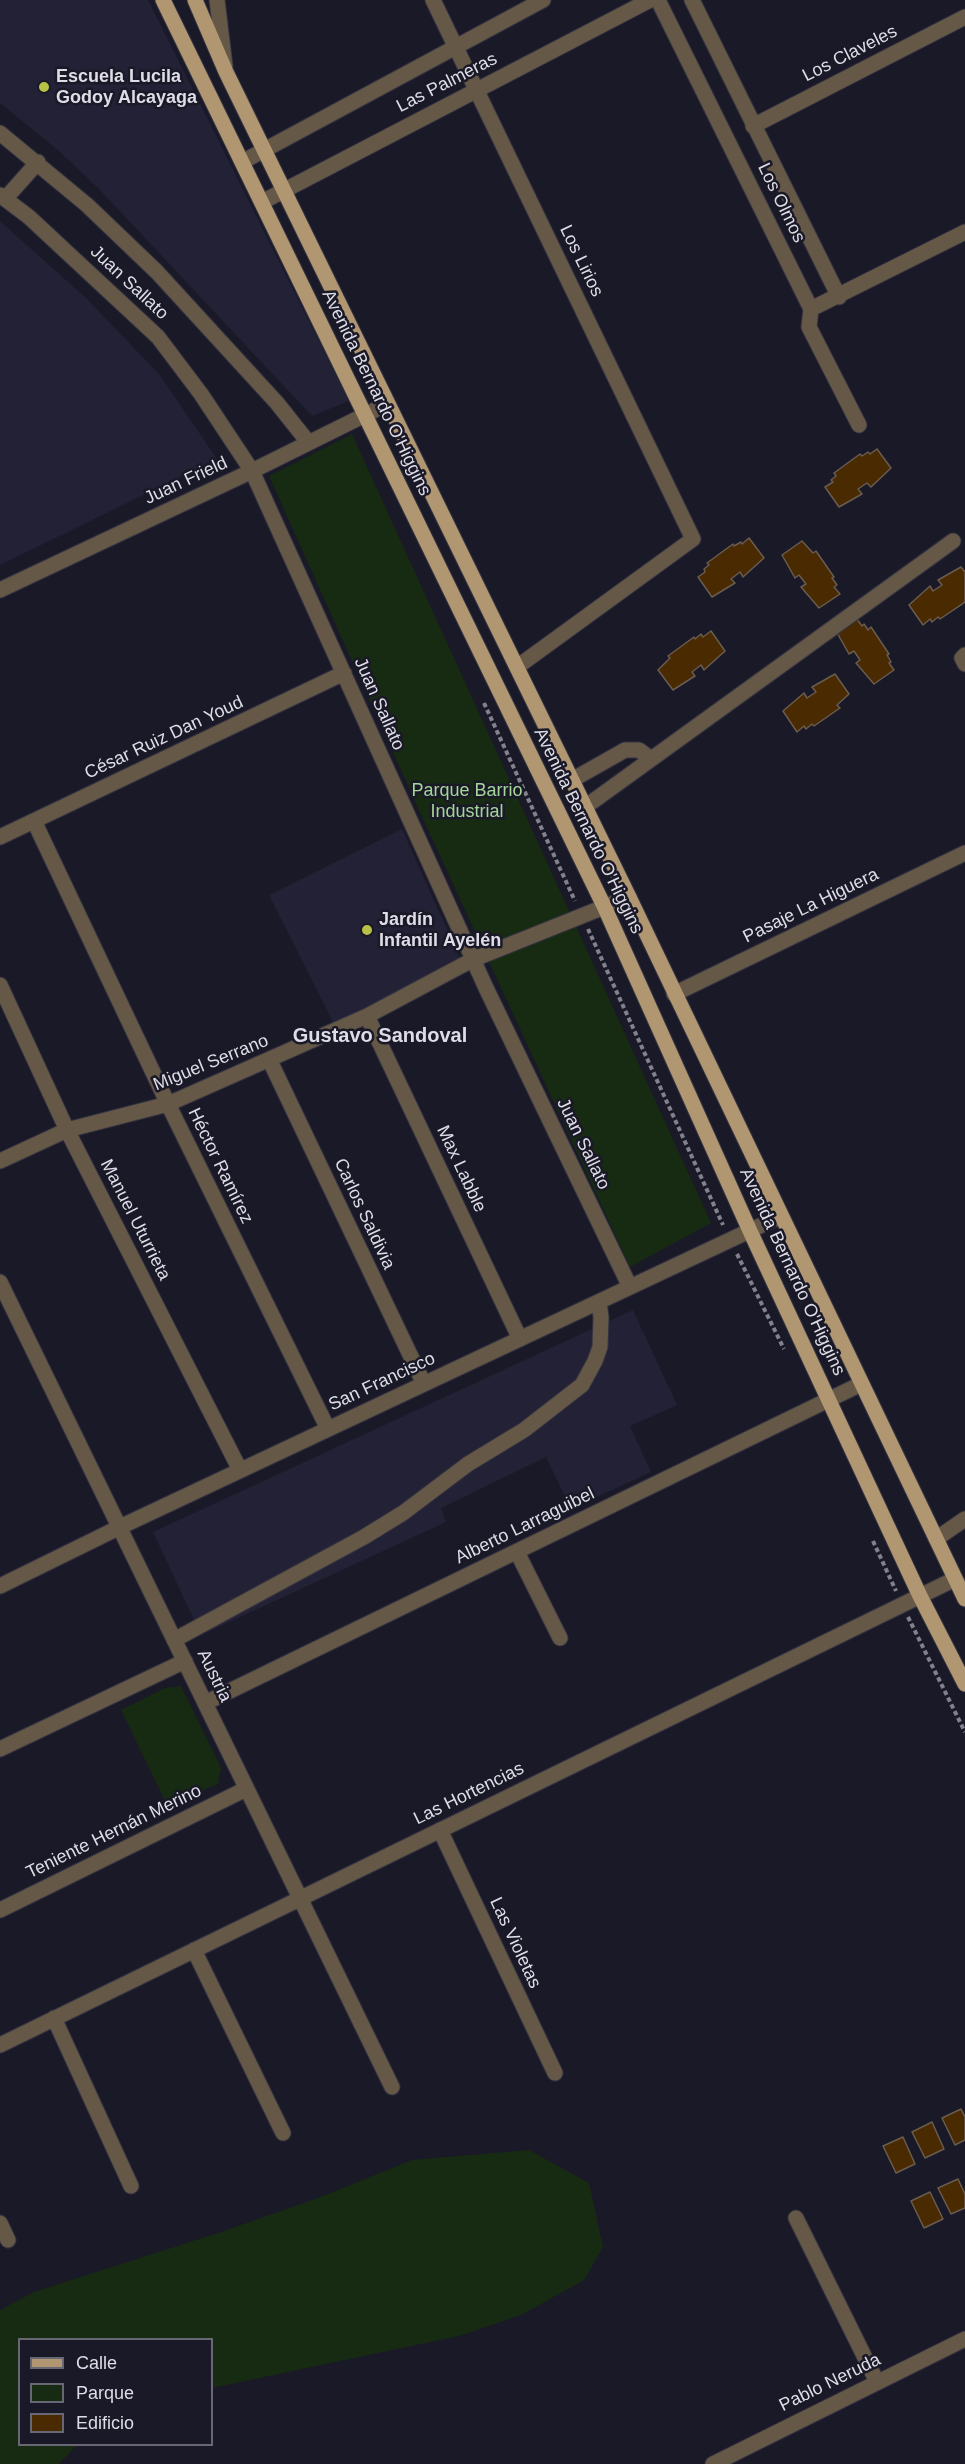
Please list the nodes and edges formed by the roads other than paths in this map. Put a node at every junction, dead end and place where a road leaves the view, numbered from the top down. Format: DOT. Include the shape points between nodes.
graph roads {
  1 [pos="163,0"];
  2 [pos="195,0"];
  3 [pos="217,0"];
  4 [pos="433,0"];
  5 [pos="543,0"];
  6 [pos="650,0"];
  7 [pos="658,0"];
  8 [pos="692,0"];
  9 [pos="965,17"];
  10 [pos="457,47"];
  11 [pos="226,72"];
  12 [pos="477,90"];
  13 [pos="753,126"];
  14 [pos="0,133"];
  15 [pos="266,151"];
  16 [pos="38,162"];
  17 [pos="242,162"];
  18 [pos="284,190"];
  19 [pos="2,197"];
  20 [pos="262,202"];
  21 [pos="965,232"];
  22 [pos="839,297"];
  23 [pos="812,309"];
  24 [pos="387,404"];
  25 [pos="366,414"];
  26 [pos="859,425"];
  27 [pos="308,442"];
  28 [pos="252,471"];
  29 [pos="953,541"];
  30 [pos="0,590"];
  31 [pos="517,667"];
  32 [pos="344,673"];
  33 [pos="651,759"];
  34 [pos="572,780"];
  35 [pos="585,807"];
  36 [pos="34,821"];
  37 [pos="0,837"];
  38 [pos="965,853"];
  39 [pos="629,897"];
  40 [pos="604,906"];
  41 [pos="474,959"];
  42 [pos="0,985"];
  43 [pos="674,994"];
  44 [pos="367,1016"];
  45 [pos="270,1061"];
  46 [pos="168,1104"];
  47 [pos="67,1130"];
  48 [pos="0,1161"];
  49 [pos="781,1216"];
  50 [pos="750,1231"];
  51 [pos="0,1282"];
  52 [pos="630,1287"];
  53 [pos="599,1302"];
  54 [pos="520,1339"];
  55 [pos="423,1384"];
  56 [pos="861,1384"];
  57 [pos="829,1400"];
  58 [pos="327,1430"];
  59 [pos="240,1470"];
  60 [pos="965,1519"];
  61 [pos="120,1527"];
  62 [pos="936,1539"];
  63 [pos="517,1552"];
  64 [pos="955,1579"];
  65 [pos="0,1586"];
  66 [pos="920,1596"];
  67 [pos="965,1599"];
  68 [pos="560,1638"];
  69 [pos="174,1640"];
  70 [pos="184,1661"];
  71 [pos="965,1684"];
  72 [pos="205,1703"];
  73 [pos="0,1749"];
  74 [pos="246,1789"];
  75 [pos="440,1830"];
  76 [pos="300,1898"];
  77 [pos="0,1910"];
  78 [pos="194,1950"];
  79 [pos="54,2018"];
  80 [pos="0,2045"];
  81 [pos="555,2073"];
  82 [pos="392,2087"];
  83 [pos="283,2133"];
  84 [pos="131,2186"];
  85 [pos="795,2218"];
  86 [pos="0,2223"];
  87 [pos="8,2240"];
  88 [pos="965,2339"];
  89 [pos="877,2382"];
  90 [pos="713,2464"];
  1 -- 17 [label="main road, Avenida Bernardo O'Higgins"];
  2 -- 11 [label="main road, Avenida Bernardo O'Higgins"];
  3 -- 11 [label="street"];
  4 -- 10 [label="street, Los Lirios"];
  5 -- 10 [label="street, Las Palmeras"];
  6 -- 12 [label="street, Las Palmeras"];
  7 -- 23 [label="street, Los Olmos"];
  8 -- 13 [label="street, Los Olmos"];
  9 -- 13 [label="street, Los Claveles"];
  10 -- 12 [label="street, Los Lirios"];
  10 -- 15 [label="street, Las Palmeras"];
  11 -- 15 [label="main road, Avenida Bernardo O'Higgins"];
  12 -- 18 [label="street, Las Palmeras"];
  12 -- 31 [label="street, Los Lirios" via="693,539"];
  13 -- 22 [label="street, Los Olmos"];
  14 -- 16 [label="street, Juan Sallato"];
  15 -- 17 [label="street, Las Palmeras"];
  15 -- 18 [label="main road, Avenida Bernardo O'Higgins"];
  16 -- 19 [label="street, Juan Sallato"];
  16 -- 27 [label="street, Juan Sallato" via="157,272"];
  17 -- 20 [label="main road, Avenida Bernardo O'Higgins"];
  18 -- 20 [label="street, Las Palmeras"];
  18 -- 24 [label="main road, Avenida Bernardo O'Higgins"];
  19 -- 28 [label="street, Juan Sallato" via="29,217 158,337"];
  20 -- 25 [label="main road, Avenida Bernardo O'Higgins"];
  21 -- 22 [label="street"];
  22 -- 23 [label="street"];
  23 -- 26 [label="street, Los Olmos" via="809,327"];
  24 -- 25 [label="street, Juan Frield"];
  24 -- 31 [label="main road, Avenida Bernardo O'Higgins"];
  25 -- 27 [label="street, Juan Frield"];
  25 -- 40 [label="main road, Avenida Bernardo O'Higgins"];
  27 -- 28 [label="street, Juan Frield"];
  28 -- 30 [label="street, Juan Frield"];
  28 -- 32 [label="street, Juan Sallato"];
  29 -- 33 [label="street"];
  31 -- 34 [label="main road, Avenida Bernardo O'Higgins"];
  32 -- 36 [label="street, César Ruiz Dan Youd"];
  32 -- 41 [label="street, Juan Sallato"];
  33 -- 34 [label="street" via="639,750 625,750"];
  33 -- 35 [label="street"];
  34 -- 35 [label="main road, Avenida Bernardo O'Higgins"];
  35 -- 39 [label="main road, Avenida Bernardo O'Higgins"];
  36 -- 37 [label="street, César Ruiz Dan Youd"];
  36 -- 46 [label="street, Héctor Ramírez"];
  38 -- 43 [label="street, Pasaje La Higuera"];
  39 -- 40 [label="street, Miguel Serrano"];
  39 -- 43 [label="main road, Avenida Bernardo O'Higgins"];
  40 -- 41 [label="street, Miguel Serrano"];
  40 -- 50 [label="main road, Avenida Bernardo O'Higgins"];
  41 -- 44 [label="street, Miguel Serrano"];
  41 -- 52 [label="street, Juan Sallato"];
  42 -- 47 [label="street, Manuel Uturrieta"];
  43 -- 49 [label="main road, Avenida Bernardo O'Higgins"];
  44 -- 45 [label="street, Miguel Serrano"];
  44 -- 54 [label="street, Max Labble"];
  45 -- 46 [label="street, Miguel Serrano"];
  45 -- 55 [label="street, Carlos Saldivia"];
  46 -- 47 [label="street, Miguel Serrano"];
  46 -- 58 [label="street, Héctor Ramírez"];
  47 -- 48 [label="street, Miguel Serrano"];
  47 -- 59 [label="street, Manuel Uturrieta"];
  49 -- 50 [label="street, San Francisco"];
  49 -- 56 [label="main road, Avenida Bernardo O'Higgins"];
  50 -- 52 [label="street, San Francisco"];
  50 -- 57 [label="main road, Avenida Bernardo O'Higgins"];
  51 -- 61 [label="street, Austria"];
  52 -- 53 [label="street, San Francisco"];
  53 -- 54 [label="street, San Francisco"];
  53 -- 69 [label="street" via="600,1347 582,1385 524,1430 468,1464 364,1538"];
  54 -- 55 [label="street, San Francisco"];
  55 -- 58 [label="street, San Francisco"];
  56 -- 57 [label="street, Alberto Larraguibel"];
  56 -- 62 [label="main road, Avenida Bernardo O'Higgins"];
  57 -- 63 [label="street, Alberto Larraguibel"];
  57 -- 66 [label="main road, Avenida Bernardo O'Higgins"];
  58 -- 59 [label="street, San Francisco"];
  59 -- 61 [label="street, San Francisco"];
  60 -- 62 [label="street"];
  61 -- 65 [label="street, San Francisco"];
  61 -- 69 [label="street, Austria"];
  62 -- 64 [label="main road, Avenida Bernardo O'Higgins"];
  63 -- 68 [label="street"];
  63 -- 72 [label="street, Alberto Larraguibel"];
  64 -- 66 [label="street, Las Hortencias"];
  64 -- 67 [label="main road, Avenida Bernardo O'Higgins"];
  66 -- 71 [label="main road, Avenida Bernardo O'Higgins"];
  66 -- 75 [label="street, Las Hortencias"];
  69 -- 70 [label="street, Austria"];
  70 -- 72 [label="street, Austria"];
  70 -- 73 [label="street"];
  72 -- 74 [label="street, Austria"];
  74 -- 76 [label="street, Austria"];
  74 -- 77 [label="street, Teniente Hernán Merino"];
  75 -- 76 [label="street, Las Hortencias"];
  75 -- 81 [label="street, Las Violetas"];
  76 -- 78 [label="street, Las Hortencias"];
  76 -- 82 [label="street, Austria"];
  78 -- 79 [label="street, Las Hortencias"];
  78 -- 83 [label="street"];
  79 -- 80 [label="street, Las Hortencias"];
  79 -- 84 [label="street"];
  85 -- 89 [label="street"];
  86 -- 87 [label="street"];
  88 -- 89 [label="street, Pablo Neruda"];
  89 -- 90 [label="street, Pablo Neruda"];
}
